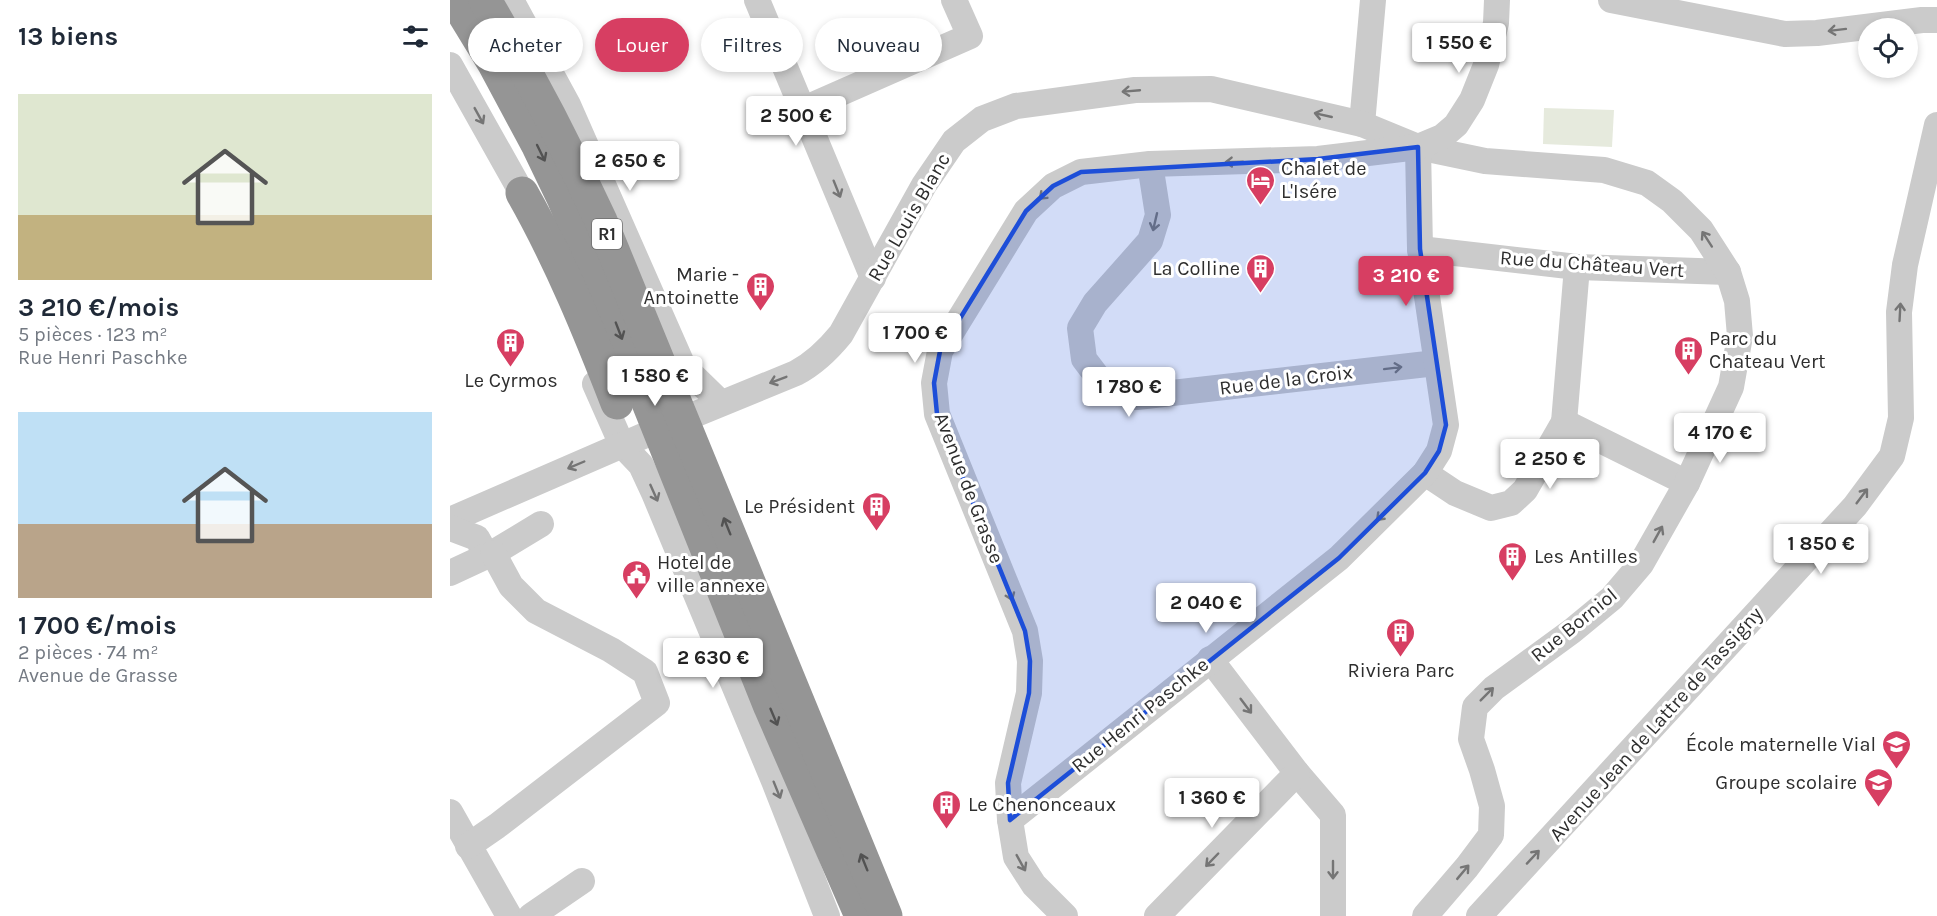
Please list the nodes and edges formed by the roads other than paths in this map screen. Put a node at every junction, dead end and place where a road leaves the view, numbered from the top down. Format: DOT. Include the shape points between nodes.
graph roads {
  1 [pos="455,0"];
  2 [pos="485,0"];
  3 [pos="511,0"];
  4 [pos="757,0"];
  5 [pos="954,0"];
  6 [pos="1373,0"];
  7 [pos="1497,0"];
  8 [pos="1611,0"];
  9 [pos="1937,20"];
  10 [pos="450,65"];
  11 [pos="804,109"];
  12 [pos="1362,124"];
  13 [pos="1937,125"];
  14 [pos="1418,147"];
  15 [pos="1150,164"];
  16 [pos="522,193"];
  17 [pos="1420,249"];
  18 [pos="1577,267"];
  19 [pos="1728,272"];
  20 [pos="873,278"];
  21 [pos="1436,363"];
  22 [pos="617,403"];
  23 [pos="721,403"];
  24 [pos="1564,422"];
  25 [pos="670,424"];
  26 [pos="622,446"];
  27 [pos="1425,473"];
  28 [pos="1687,483"];
  29 [pos="450,520"];
  30 [pos="541,524"];
  31 [pos="450,528"];
  32 [pos="490,555"];
  33 [pos="450,573"];
  34 [pos="1210,659"];
  35 [pos="1297,773"];
  36 [pos="450,812"];
  37 [pos="1010,820"];
  38 [pos="468,846"];
  39 [pos="582,881"];
  40 [pos="509,916"];
  41 [pos="531,916"];
  42 [pos="827,916"];
  43 [pos="861,916"];
  44 [pos="886,916"];
  45 [pos="1065,916"];
  46 [pos="1158,916"];
  47 [pos="1333,916"];
  48 [pos="1425,916"];
  49 [pos="1479,916"];
  1 -- 25 [label="highway, R1, one-way" via="538,146 612,313"];
  2 -- 25 [label="highway, R1" via="517,54 606,231"];
  3 -- 23 [label="street" via="568,105 683,366"];
  4 -- 11 [label="street"];
  5 -- 11 [label="street" via="970,36"];
  6 -- 12 [label="street"];
  7 -- 14 [label="street, Avenue de Grasse" via="1486,65 1472,100 1456,125 1442,137"];
  9 -- 8 [label="street, one-way" via="1785,34"];
  10 -- 16 [label="street, one-way"];
  11 -- 20 [label="street, one-way"];
  12 -- 14 [label="street, Rue Louis Blanc"];
  12 -- 20 [label="street, Rue Louis Blanc, one-way" via="1212,89 1135,90 1016,106 982,119 954,141 924,185"];
  49 -- 13 [label="street, Avenue Jean de Lattre de Tassigny, one-way" via="1847,514 1892,456 1901,418 1899,312 1905,264"];
  14 -- 15 [label="street, Avenue de Grasse, one-way" via="1318,159"];
  14 -- 17 [label="street, Rue Henri Paschke"];
  19 -- 14 [label="street, Rue Borniol, one-way" via="1701,230 1647,183 1604,170 1485,161"];
  15 -- 21 [label="street, Rue de la Croix, one-way" via="1158,215 1150,241 1095,303 1080,328 1084,359 1103,384 1137,397"];
  15 -- 37 [label="street, Avenue de Grasse, one-way" via="1081,172 1053,186 1026,211 940,351 934,383 937,414 1025,631 1030,661 1029,693 1008,783"];
  16 -- 22 [label="highway" via="583,314"];
  16 -- 26 [label="street" via="541,251"];
  17 -- 18 [label="street, Rue du Château Vert"];
  17 -- 21 [label="street, Rue Henri Paschke"];
  18 -- 19 [label="street, Rue du Château Vert"];
  18 -- 24 [label="street"];
  19 -- 28 [label="street, Rue Borniol" via="1737,301 1740,336 1731,387"];
  20 -- 23 [label="street, Rue Louis Blanc, one-way" via="828,351 796,373"];
  21 -- 27 [label="street, Rue Henri Paschke" via="1446,425 1439,451"];
  23 -- 25 [label="street, Rue Louis Blanc"];
  24 -- 27 [label="street" via="1525,490 1511,503 1491,508 1455,493"];
  24 -- 28 [label="street"];
  25 -- 26 [label="street, Rue Louis Blanc"];
  25 -- 43 [label="highway, R1, one-way" via="770,707"];
  44 -- 25 [label="highway, R1, one-way"];
  26 -- 29 [label="street, Rue Louis Blanc, one-way"];
  26 -- 42 [label="street, one-way" via="641,465 654,494"];
  27 -- 34 [label="street, Rue Henri Paschke, one-way" via="1340,558"];
  48 -- 28 [label="street, Rue Borniol, one-way" via="1491,835 1492,806 1471,739 1474,707 1612,598 1641,564"];
  30 -- 32 [label="street"];
  31 -- 32 [label="street" via="477,537"];
  32 -- 33 [label="street"];
  32 -- 38 [label="street" via="511,586 536,611 645,672 657,703"];
  34 -- 35 [label="street, one-way"];
  34 -- 37 [label="street, Rue Henri Paschke"];
  35 -- 46 [label="street, one-way"];
  35 -- 47 [label="street, one-way" via="1333,815"];
  36 -- 38 [label="street"];
  37 -- 45 [label="street, Avenue de Grasse, one-way" via="1016,857 1034,885"];
  38 -- 40 [label="street"];
  39 -- 41 [label="street"];
}
